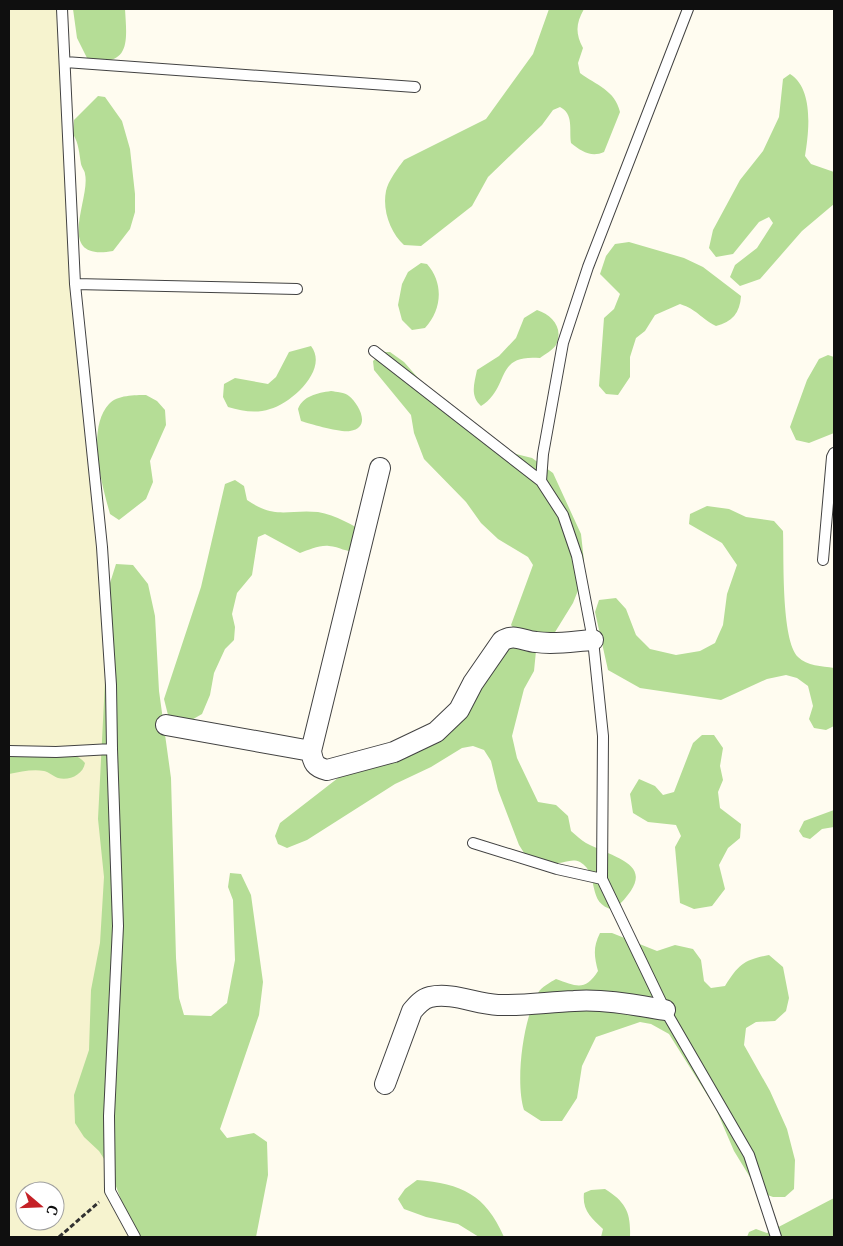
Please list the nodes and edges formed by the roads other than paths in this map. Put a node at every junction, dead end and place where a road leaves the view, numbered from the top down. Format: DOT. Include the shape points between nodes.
graph roads {
  1 [pos="62,9"];
  2 [pos="688,9"];
  3 [pos="65,62"];
  4 [pos="415,87"];
  5 [pos="76,284"];
  6 [pos="297,289"];
  7 [pos="374,351"];
  8 [pos="834,453"];
  9 [pos="380,468"];
  10 [pos="541,481"];
  11 [pos="823,560"];
  12 [pos="593,640"];
  13 [pos="166,725"];
  14 [pos="112,749"];
  15 [pos="9,751"];
  16 [pos="311,751"];
  17 [pos="473,843"];
  18 [pos="602,879"];
  19 [pos="665,1010"];
  20 [pos="386,1084"];
  21 [pos="135,1237"];
  22 [pos="776,1237"];
  1 -- 3 [label="lane"];
  2 -- 10 [label="lane" via="588,267 563,343"];
  3 -- 4 [label="lane"];
  3 -- 5 [label="lane"];
  5 -- 6 [label="lane"];
  5 -- 14 [label="lane" via="102,547"];
  7 -- 10 [label="lane"];
  8 -- 11 [label="lane"];
  9 -- 16 [label="street"];
  10 -- 12 [label="lane" via="563,515 577,556"];
  12 -- 16 [label="street" via="536,642 507,637 473,683 459,710 436,732 394,752 327,770 318,768"];
  12 -- 18 [label="lane" via="603,736"];
  13 -- 16 [label="street"];
  14 -- 15 [label="lane"];
  14 -- 21 [label="lane" via="118,926 109,1116 110,1191"];
  17 -- 18 [label="lane"];
  18 -- 19 [label="lane"];
  19 -- 20 [label="street" via="612,1001 496,1005 431,997 412,1011"];
  19 -- 22 [label="lane" via="749,1156"];
}
